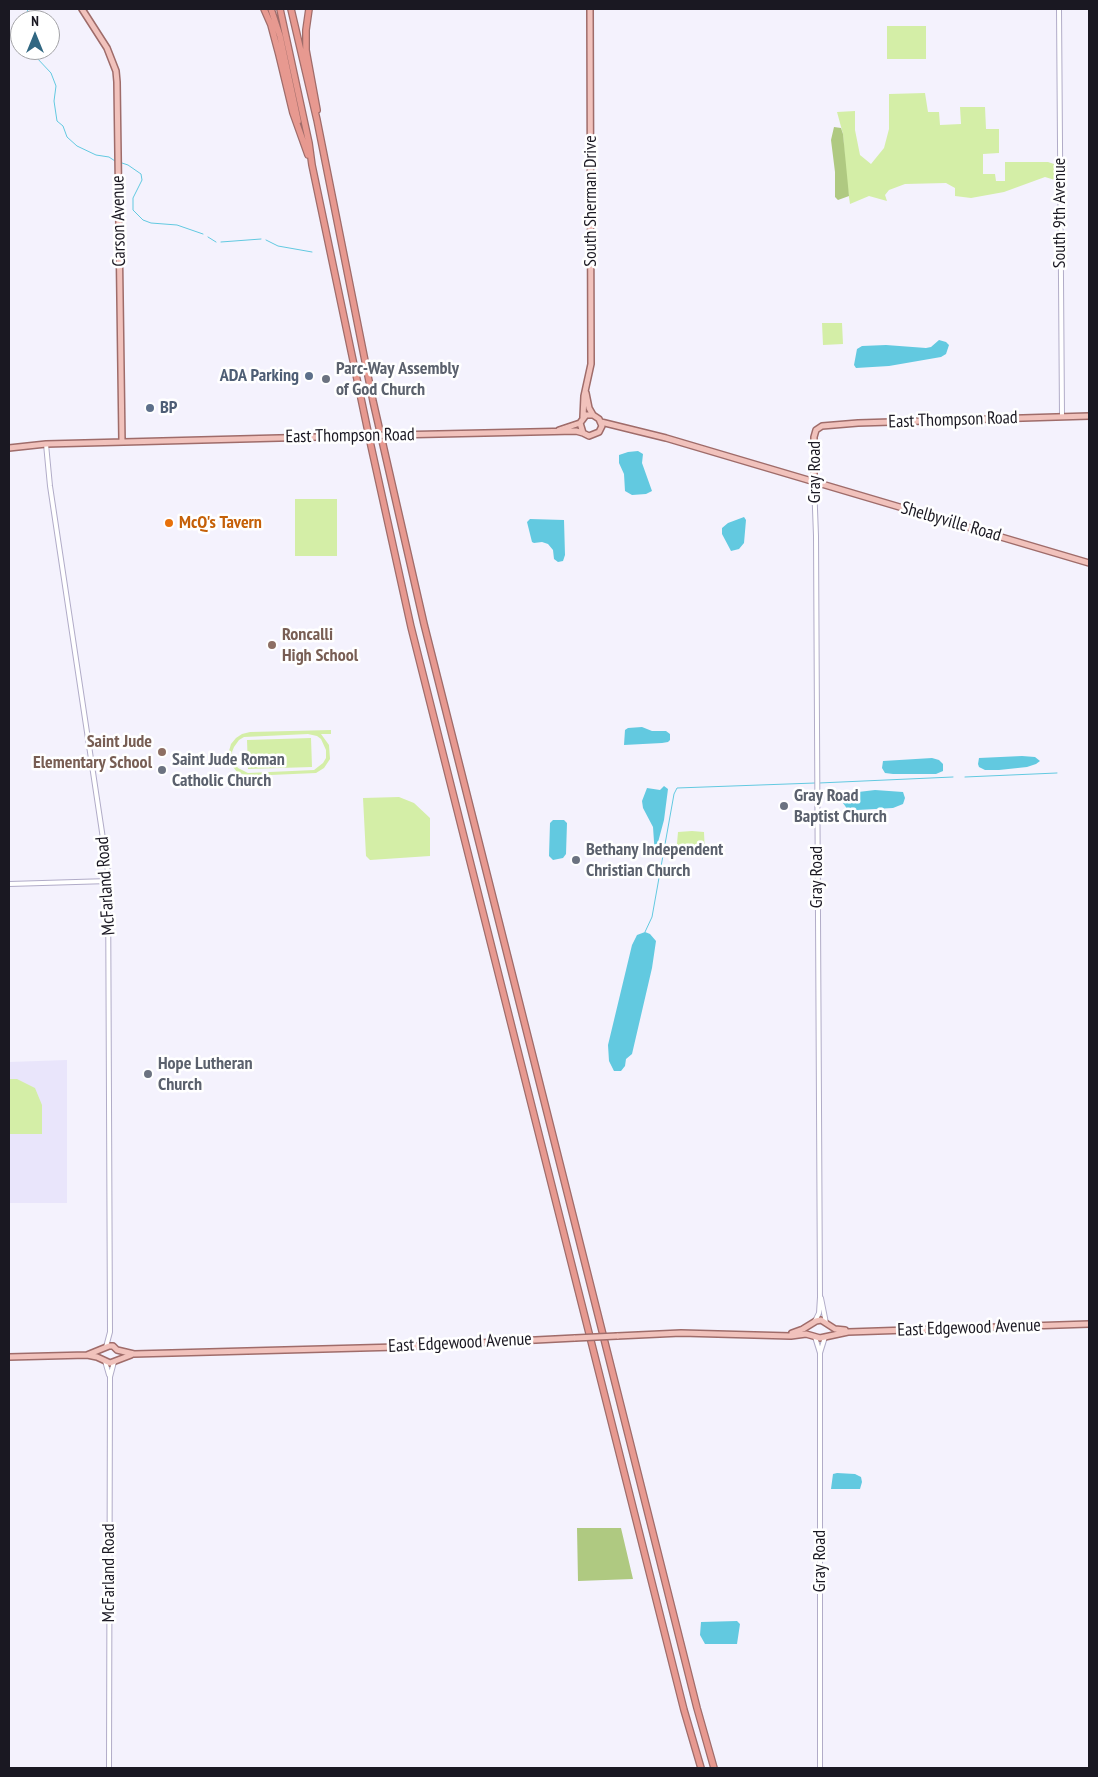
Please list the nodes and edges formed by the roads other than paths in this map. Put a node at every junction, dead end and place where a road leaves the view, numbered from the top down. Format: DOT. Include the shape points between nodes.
graph roads {
  1 [pos="82,9"];
  2 [pos="264,9"];
  3 [pos="271,9"];
  4 [pos="280,9"];
  5 [pos="291,9"];
  6 [pos="308,9"];
  7 [pos="590,9"];
  8 [pos="1059,9"];
  9 [pos="317,120"];
  10 [pos="301,135"];
  11 [pos="312,164"];
  12 [pos="586,392"];
  13 [pos="593,415"];
  14 [pos="1062,416"];
  15 [pos="1089,416"];
  16 [pos="583,417"];
  17 [pos="601,422"];
  18 [pos="580,424"];
  19 [pos="818,428"];
  20 [pos="601,429"];
  21 [pos="628,429"];
  22 [pos="544,432"];
  23 [pos="583,433"];
  24 [pos="122,442"];
  25 [pos="46,444"];
  26 [pos="9,448"];
  27 [pos="814,482"];
  28 [pos="1089,563"];
  29 [pos="109,881"];
  30 [pos="9,884"];
  31 [pos="820,1297"];
  32 [pos="813,1322"];
  33 [pos="826,1323"];
  34 [pos="1089,1324"];
  35 [pos="110,1332"];
  36 [pos="848,1332"];
  37 [pos="787,1335"];
  38 [pos="815,1336"];
  39 [pos="825,1336"];
  40 [pos="104,1348"];
  41 [pos="116,1349"];
  42 [pos="820,1353"];
  43 [pos="134,1354"];
  44 [pos="87,1355"];
  45 [pos="9,1357"];
  46 [pos="104,1360"];
  47 [pos="115,1361"];
  48 [pos="110,1377"];
  49 [pos="109,1768"];
  50 [pos="700,1768"];
  51 [pos="714,1768"];
  52 [pos="820,1768"];
  1 -- 24 [label="main road, Carson Avenue" via="107,48 117,82"];
  2 -- 10 [label="highway"];
  3 -- 10 [label="highway" via="280,36"];
  4 -- 11 [label="highway"];
  5 -- 9 [label="highway"];
  6 -- 9 [label="highway" via="306,43"];
  7 -- 12 [label="main road, South Sherman Drive" via="592,359"];
  8 -- 14 [label="street, South 9th Avenue"];
  9 -- 51 [label="highway" via="373,401 424,624"];
  10 -- 11 [label="highway"];
  11 -- 50 [label="highway" via="411,627"];
  12 -- 13 [label="main road, South Sherman Drive"];
  12 -- 16 [label="main road, South Sherman Drive"];
  13 -- 16 [label="main road"];
  13 -- 17 [label="main road"];
  14 -- 15 [label="main road, East Thompson Road"];
  14 -- 19 [label="main road, East Thompson Road" via="828,424"];
  16 -- 18 [label="main road"];
  17 -- 20 [label="main road"];
  17 -- 21 [label="main road"];
  18 -- 22 [label="main road, East Thompson Road"];
  18 -- 23 [label="main road"];
  19 -- 27 [label="main road, Gray Road" via="814,437"];
  20 -- 21 [label="main road"];
  20 -- 23 [label="main road" via="593,436"];
  21 -- 27 [label="main road"];
  22 -- 23 [label="main road, East Thompson Road"];
  22 -- 24 [label="main road, East Thompson Road, bridge"];
  24 -- 25 [label="main road"];
  25 -- 26 [label="main road"];
  25 -- 29 [label="street, McFarland Road"];
  27 -- 28 [label="main road, Shelbyville Road"];
  27 -- 31 [label="street, Gray Road"];
  29 -- 30 [label="street"];
  29 -- 35 [label="street, McFarland Road"];
  31 -- 32 [label="street, Gray Road" via="819,1313"];
  31 -- 33 [label="street, Gray Road"];
  32 -- 33 [label="main road" via="821,1320"];
  32 -- 37 [label="main road, East Edgewood Avenue"];
  32 -- 38 [label="main road" via="811,1331"];
  33 -- 36 [label="main road, East Edgewood Avenue"];
  33 -- 39 [label="main road" via="829,1332"];
  34 -- 36 [label="main road, East Edgewood Avenue"];
  35 -- 40 [label="street, McFarland Road"];
  35 -- 41 [label="street, McFarland Road"];
  36 -- 39 [label="main road, East Edgewood Avenue"];
  37 -- 38 [label="main road, East Edgewood Avenue"];
  37 -- 43 [label="main road, East Edgewood Avenue, bridge" via="681,1334 398,1347"];
  38 -- 39 [label="main road"];
  38 -- 42 [label="street, Gray Road"];
  39 -- 42 [label="street, Gray Road"];
  40 -- 41 [label="main road, East Edgewood Avenue" via="111,1346"];
  40 -- 44 [label="main road, East Edgewood Avenue"];
  40 -- 46 [label="main road" via="101,1355"];
  41 -- 43 [label="main road, East Edgewood Avenue"];
  41 -- 47 [label="main road"];
  42 -- 52 [label="street, Gray Road"];
  43 -- 47 [label="main road, East Edgewood Avenue"];
  44 -- 45 [label="main road, East Edgewood Avenue"];
  44 -- 46 [label="main road, East Edgewood Avenue"];
  46 -- 47 [label="main road, East Edgewood Avenue"];
  46 -- 48 [label="street, McFarland Road"];
  47 -- 48 [label="street, McFarland Road"];
  48 -- 49 [label="street, McFarland Road"];
}
